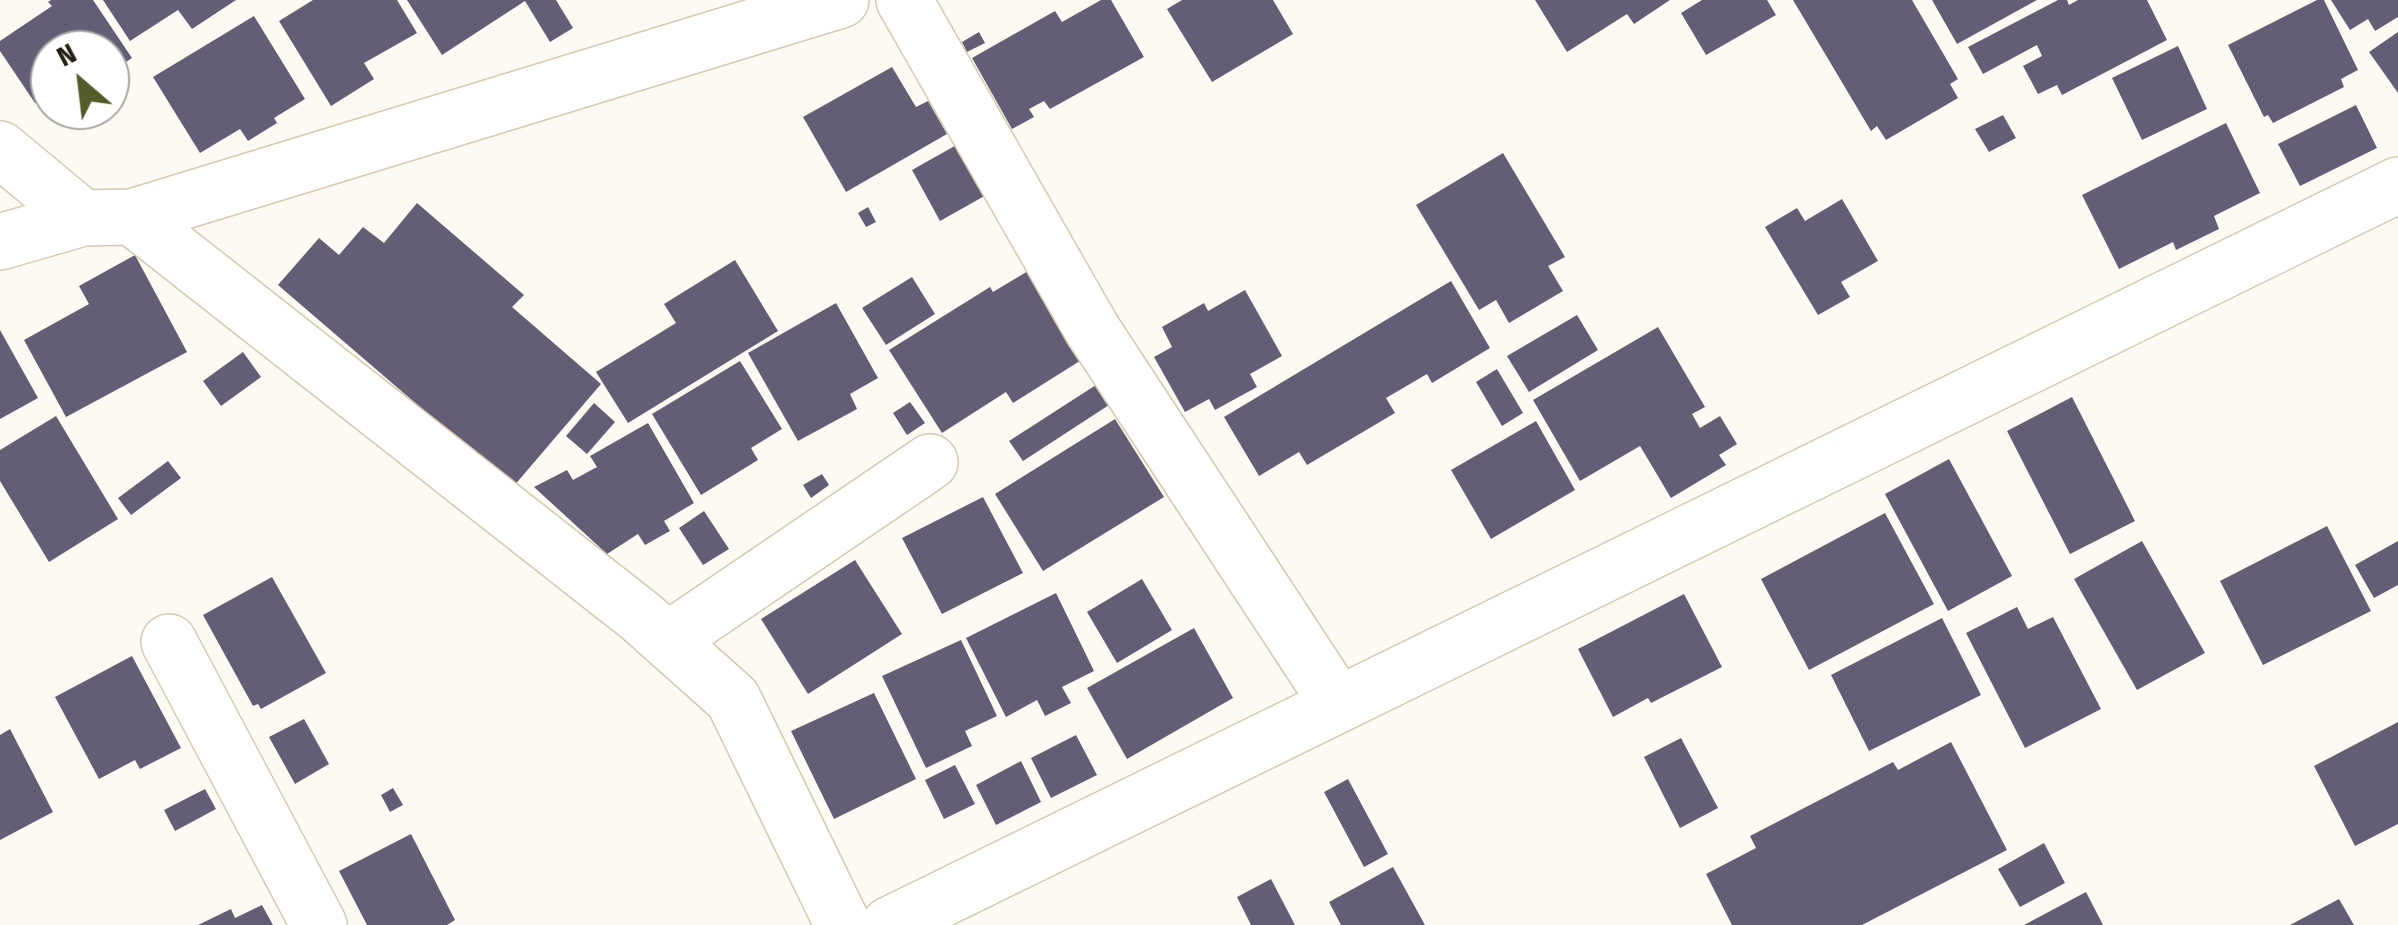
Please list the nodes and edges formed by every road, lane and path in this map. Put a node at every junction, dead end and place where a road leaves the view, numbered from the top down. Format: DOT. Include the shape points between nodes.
graph roads {
  1 [pos="841,0"];
  2 [pos="904,0"];
  3 [pos="0,149"];
  4 [pos="2398,184"];
  5 [pos="108,218"];
  6 [pos="0,242"];
  7 [pos="930,462"];
  8 [pos="668,640"];
  9 [pos="169,642"];
  10 [pos="1338,704"];
  11 [pos="319,925"];
  12 [pos="843,925"];
  13 [pos="889,925"];
  1 -- 5 [label="street"];
  2 -- 10 [label="street" via="1092,329"];
  3 -- 5 [label="street"];
  4 -- 10 [label="street"];
  5 -- 6 [label="street"];
  5 -- 8 [label="street"];
  7 -- 8 [label="street"];
  8 -- 12 [label="street" via="733,700"];
  9 -- 11 [label="street"];
  10 -- 13 [label="street"];
}
